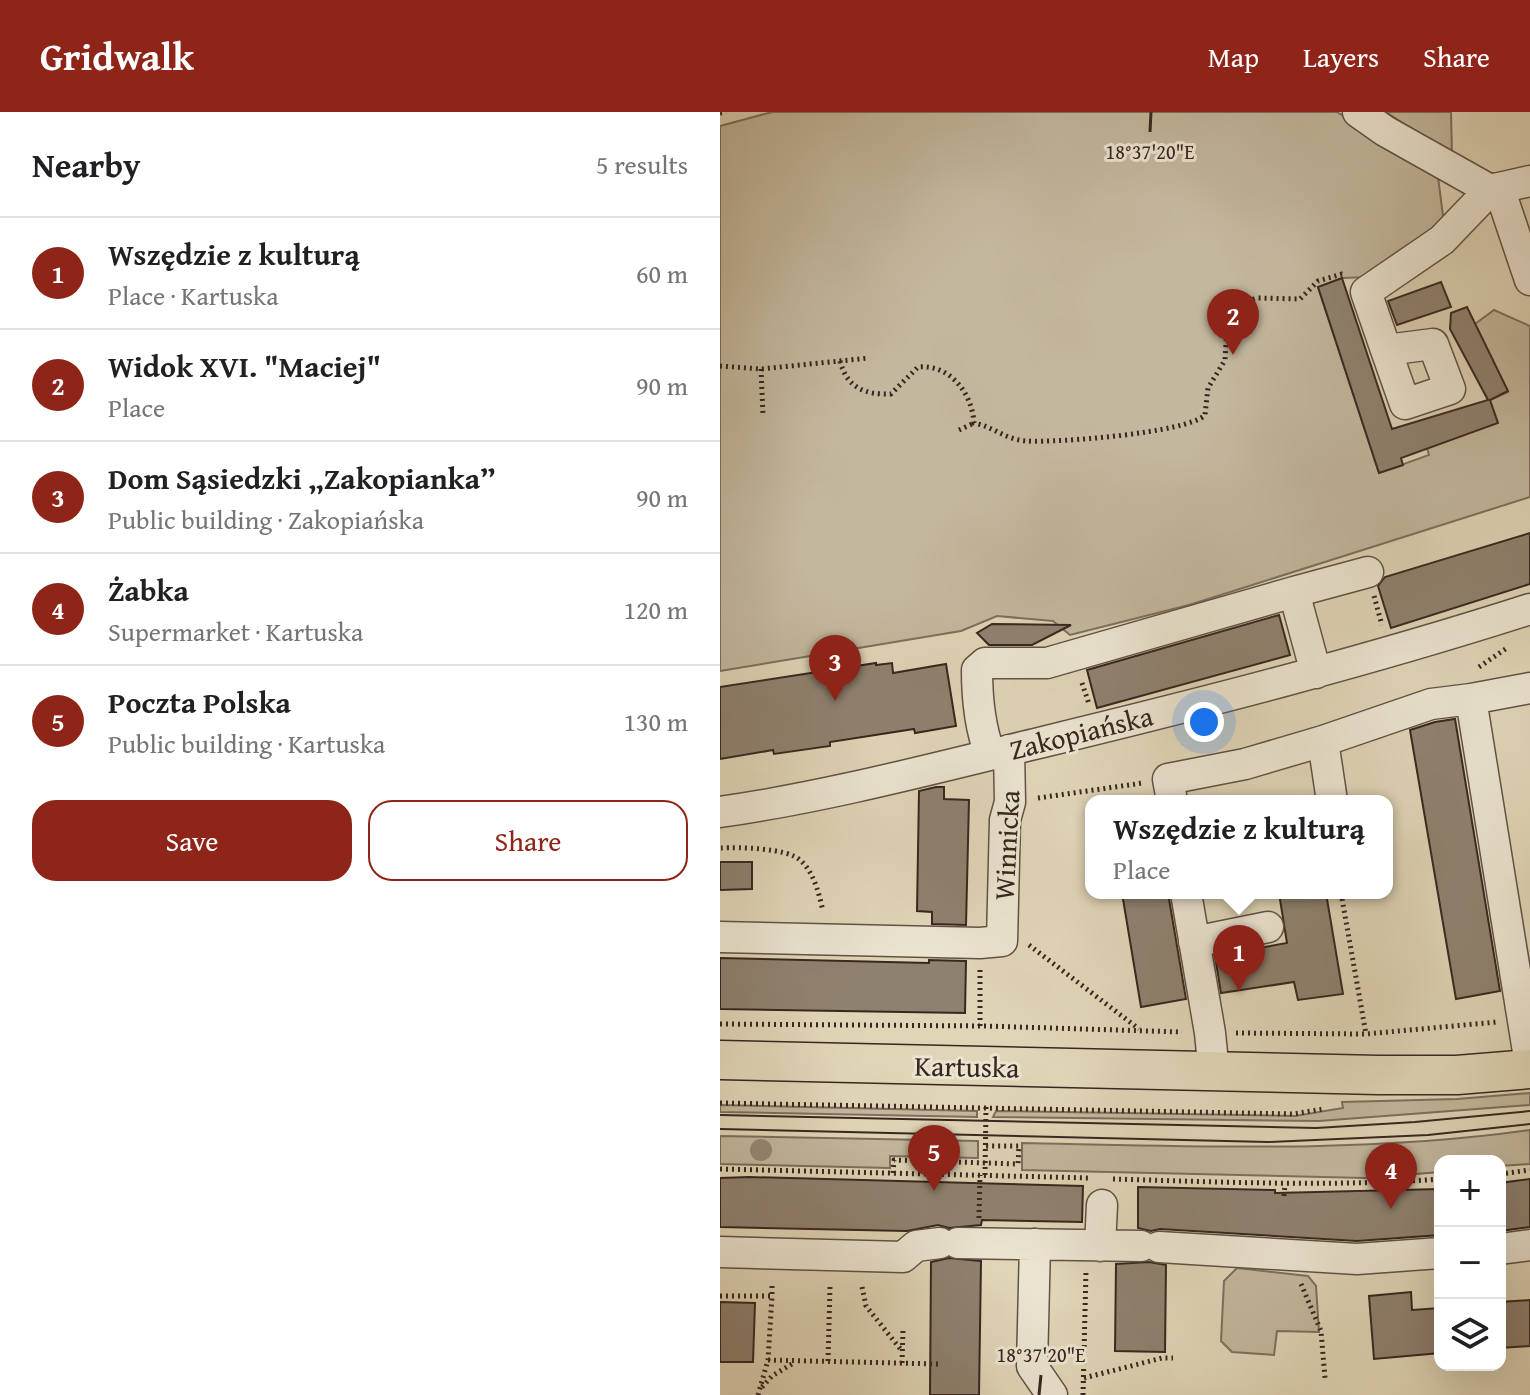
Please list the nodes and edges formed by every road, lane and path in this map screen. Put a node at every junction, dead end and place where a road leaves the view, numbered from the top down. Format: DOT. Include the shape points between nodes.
graph roads {
  1 [pos="1358,112"];
  2 [pos="1530,181"];
  3 [pos="1494,189"];
  4 [pos="1530,280"];
  5 [pos="1318,281"];
  6 [pos="1386,350"];
  7 [pos="869,358"];
  8 [pos="840,361"];
  9 [pos="720,366"];
  10 [pos="761,369"];
  11 [pos="763,415"];
  12 [pos="974,423"];
  13 [pos="959,430"];
  14 [pos="1368,572"];
  15 [pos="1294,592"];
  16 [pos="1530,609"];
  17 [pos="1384,635"];
  18 [pos="1504,636"];
  19 [pos="1316,673"];
  20 [pos="1473,684"];
  21 [pos="1530,688"];
  22 [pos="1323,741"];
  23 [pos="1000,752"];
  24 [pos="1106,788"];
  25 [pos="1171,795"];
  26 [pos="1331,795"];
  27 [pos="1045,797"];
  28 [pos="720,812"];
  29 [pos="721,848"];
  30 [pos="1187,899"];
  31 [pos="1342,899"];
  32 [pos="825,918"];
  33 [pos="1268,927"];
  34 [pos="720,937"];
  35 [pos="1002,941"];
  36 [pos="1194,942"];
  37 [pos="1522,1020"];
  38 [pos="720,1024"];
  39 [pos="1139,1029"];
  40 [pos="1210,1033"];
  41 [pos="1366,1034"];
  42 [pos="720,1060"];
  43 [pos="1530,1066"];
  44 [pos="1214,1073"];
  45 [pos="720,1103"];
  46 [pos="1324,1108"];
  47 [pos="986,1163"];
  48 [pos="720,1169"];
  49 [pos="1530,1170"];
  50 [pos="893,1173"];
  51 [pos="1506,1173"];
  52 [pos="983,1175"];
  53 [pos="1434,1179"];
  54 [pos="1285,1184"];
  55 [pos="1100,1187"];
  56 [pos="1284,1196"];
  57 [pos="959,1243"];
  58 [pos="1035,1244"];
  59 [pos="1530,1245"];
  60 [pos="1506,1248"];
  61 [pos="720,1252"];
  62 [pos="772,1253"];
  63 [pos="1434,1253"];
  64 [pos="1287,1254"];
  65 [pos="1093,1258"];
  66 [pos="830,1287"];
  67 [pos="862,1287"];
  68 [pos="720,1296"];
  69 [pos="772,1296"];
  70 [pos="903,1329"];
  71 [pos="902,1351"];
  72 [pos="1173,1358"];
  73 [pos="768,1360"];
  74 [pos="797,1361"];
  75 [pos="828,1361"];
  76 [pos="902,1363"];
  77 [pos="938,1364"];
  78 [pos="1084,1378"];
  79 [pos="1325,1378"];
  80 [pos="761,1388"];
  81 [pos="758,1395"];
  82 [pos="1052,1395"];
  83 [pos="1083,1395"];
  1 -- 3 [label="street"];
  2 -- 3 [label="street"];
  3 -- 4 [label="street"];
  3 -- 6 [label="street" via="1442,240 1366,292"];
  5 -- 12 [label="path" via="1300,299 1242,303 1230,319 1225,360 1208,388 1205,415 1188,425 1111,438 1026,441"];
  7 -- 8 [label="path"];
  8 -- 10 [label="path"];
  8 -- 12 [label="path" via="854,388 872,394 891,394 918,367 932,366 953,376"];
  9 -- 10 [label="path"];
  10 -- 11 [label="path"];
  12 -- 13 [label="path"];
  14 -- 15 [label="street"];
  14 -- 17 [label="path"];
  15 -- 19 [label="street"];
  15 -- 23 [label="street, Winnicka" via="1047,663 985,663 977,670 977,691 985,740"];
  16 -- 19 [label="street, Zakopiańska"];
  18 -- 20 [label="path" via="1508,648"];
  19 -- 23 [label="street, Zakopiańska"];
  20 -- 21 [label="street"];
  20 -- 22 [label="street"];
  20 -- 37 [label="street, Kartuska"];
  22 -- 25 [label="street" via="1168,779"];
  22 -- 26 [label="street"];
  23 -- 28 [label="street, Zakopiańska"];
  23 -- 35 [label="street, Winnicka" via="1010,802"];
  24 -- 27 [label="path"];
  29 -- 32 [label="path" via="750,846 799,858 820,895"];
  30 -- 36 [label="street"];
  31 -- 41 [label="path"];
  33 -- 36 [label="street"];
  34 -- 35 [label="street"];
  35 -- 39 [label="path" via="1032,945"];
  36 -- 40 [label="street"];
  37 -- 41 [label="path"];
  37 -- 43 [label="street, Kartuska"];
  38 -- 39 [label="path"];
  39 -- 40 [label="path"];
  40 -- 41 [label="path"];
  40 -- 44 [label="street"];
  42 -- 44 [label="main road, Kartuska"];
  43 -- 44 [label="main road, Kartuska" via="1457,1075"];
  45 -- 46 [label="path" via="1294,1114"];
  47 -- 47 [label="path" via="986,1148 1019,1146 1018,1164"];
  47 -- 50 [label="path" via="894,1160"];
  47 -- 52 [label="path"];
  48 -- 50 [label="path"];
  49 -- 51 [label="path"];
  50 -- 52 [label="path"];
  52 -- 55 [label="path"];
  52 -- 57 [label="path"];
  53 -- 54 [label="path"];
  54 -- 55 [label="path"];
  54 -- 56 [label="path"];
  55 -- 65 [label="street"];
  57 -- 58 [label="street"];
  57 -- 62 [label="street" via="916,1246 903,1257"];
  58 -- 65 [label="street"];
  58 -- 82 [label="street" via="1032,1366"];
  59 -- 60 [label="street"];
  61 -- 62 [label="street"];
  62 -- 69 [label="path"];
  63 -- 64 [label="street" via="1357,1259"];
  64 -- 65 [label="street" via="1150,1247"];
  64 -- 79 [label="path" via="1321,1331"];
  65 -- 78 [label="path"];
  66 -- 75 [label="path"];
  67 -- 71 [label="path" via="866,1306"];
  68 -- 69 [label="path"];
  69 -- 73 [label="path"];
  70 -- 71 [label="path"];
  71 -- 76 [label="path"];
  72 -- 78 [label="path"];
  73 -- 74 [label="path"];
  73 -- 80 [label="path"];
  74 -- 75 [label="path"];
  74 -- 80 [label="path"];
  75 -- 76 [label="path"];
  76 -- 77 [label="path"];
  78 -- 83 [label="path"];
  80 -- 81 [label="path"];
}
